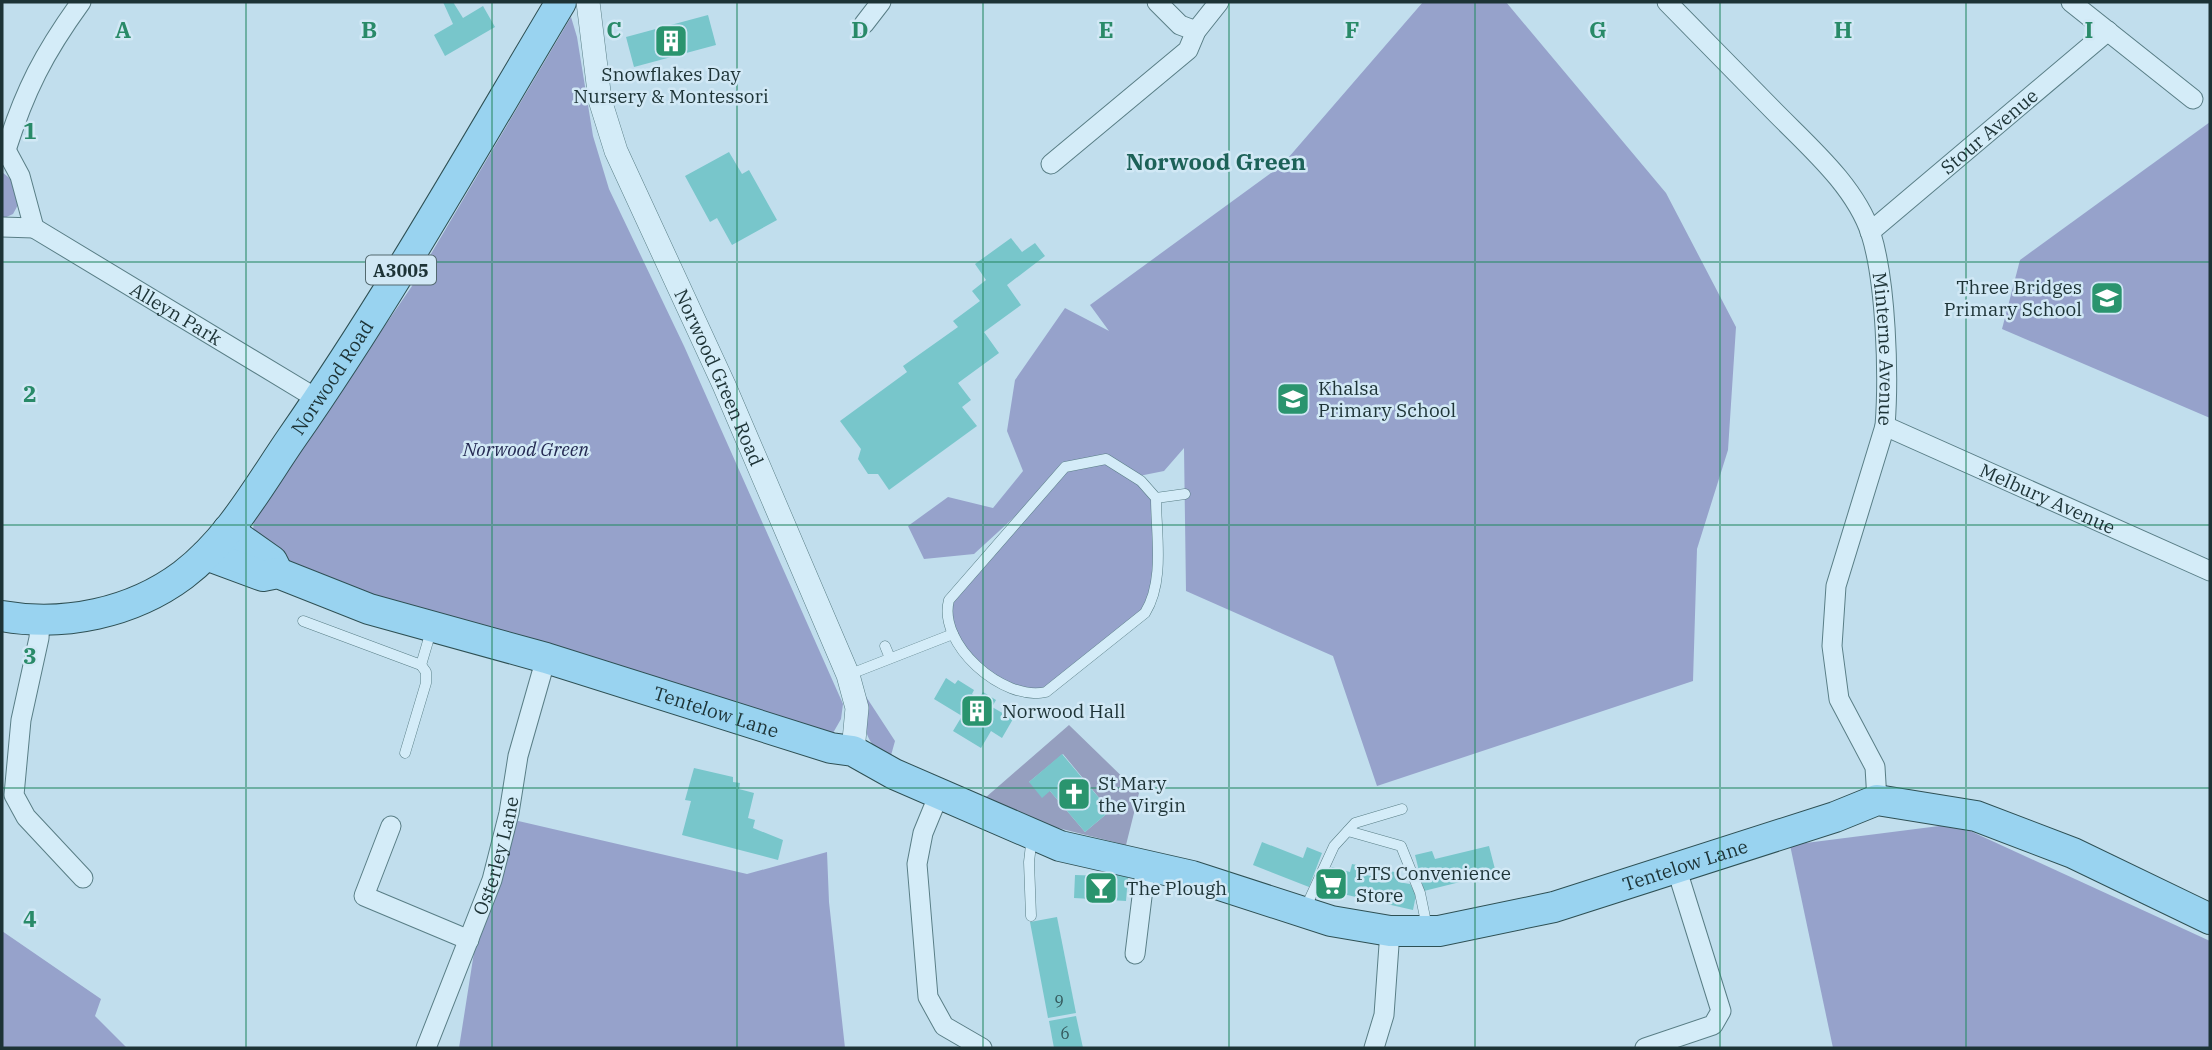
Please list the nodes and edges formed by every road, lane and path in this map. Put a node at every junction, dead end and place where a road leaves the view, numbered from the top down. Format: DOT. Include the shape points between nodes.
graph roads {
  1 [pos="81,2"];
  2 [pos="561,2"];
  3 [pos="588,2"];
  4 [pos="881,2"];
  5 [pos="1157,2"];
  6 [pos="1219,2"];
  7 [pos="1667,2"];
  8 [pos="2071,2"];
  9 [pos="864,24"];
  10 [pos="2108,31"];
  11 [pos="1196,32"];
  12 [pos="2193,99"];
  13 [pos="4,152"];
  14 [pos="1051,164"];
  15 [pos="2,227"];
  16 [pos="34,228"];
  17 [pos="1870,232"];
  18 [pos="318,400"];
  19 [pos="1885,426"];
  20 [pos="1185,494"];
  21 [pos="1156,498"];
  22 [pos="228,530"];
  23 [pos="206,555"];
  24 [pos="2210,571"];
  25 [pos="278,573"];
  26 [pos="2,616"];
  27 [pos="40,620"];
  28 [pos="303,621"];
  29 [pos="432,627"];
  30 [pos="953,634"];
  31 [pos="885,646"];
  32 [pos="546,658"];
  33 [pos="890,658"];
  34 [pos="421,665"];
  35 [pos="848,675"];
  36 [pos="853,751"];
  37 [pos="405,753"];
  38 [pos="939,794"];
  39 [pos="1877,800"];
  40 [pos="1402,809"];
  41 [pos="391,826"];
  42 [pos="1348,831"];
  43 [pos="1032,836"];
  44 [pos="1146,864"];
  45 [pos="1676,867"];
  46 [pos="83,878"];
  47 [pos="1303,913"];
  48 [pos="1031,916"];
  49 [pos="2210,919"];
  50 [pos="1390,931"];
  51 [pos="1428,931"];
  52 [pos="470,940"];
  53 [pos="1135,954"];
  54 [pos="426,1048"];
  55 [pos="982,1048"];
  56 [pos="1374,1048"];
  57 [pos="1645,1048"];
  1 -- 13 [label="street" via="50,45 22,97"];
  2 -- 18 [label="main road, Norwood Road / A3005"];
  3 -- 35 [label="street, Norwood Green Road" via="597,82 616,151 724,385"];
  4 -- 9 [label="street"];
  5 -- 11 [label="street" via="1180,25"];
  6 -- 11 [label="street"];
  7 -- 17 [label="street, Minterne Avenue" via="1826,165"];
  8 -- 10 [label="street"];
  10 -- 12 [label="street"];
  10 -- 17 [label="street, Stour Avenue"];
  11 -- 14 [label="street" via="1188,50"];
  13 -- 16 [label="street" via="20,176"];
  15 -- 16 [label="street"];
  16 -- 18 [label="street, Alleyn Park"];
  17 -- 19 [label="street, Minterne Avenue" via="1880,272"];
  18 -- 22 [label="main road, Norwood Road / A3005"];
  19 -- 24 [label="street, Melbury Avenue"];
  19 -- 39 [label="street, Minterne Avenue" via="1836,586 1832,646 1839,699 1875,767"];
  20 -- 21 [label="lane"];
  21 -- 30 [label="lane" via="1141,481 1106,459 1065,467 955,591 946,610"];
  21 -- 30 [label="lane" via="1153,600 1145,612 1058,684 1032,695 1016,692 979,669"];
  22 -- 23 [label="main road, Norwood Road / A3005"];
  22 -- 25 [label="main road, Tentelow Lane" via="271,561"];
  23 -- 25 [label="main road, Tentelow Lane" via="263,576"];
  23 -- 27 [label="main road, Norwood Road / A3005" via="168,585 127,605 88,616"];
  25 -- 29 [label="main road, Tentelow Lane" via="369,609"];
  26 -- 27 [label="main road, Norwood Road / A3005"];
  27 -- 46 [label="street" via="21,720 15,795 26,817"];
  28 -- 34 [label="lane"];
  29 -- 32 [label="main road, Tentelow Lane"];
  29 -- 34 [label="lane"];
  30 -- 33 [label="lane"];
  31 -- 33 [label="lane"];
  32 -- 36 [label="main road, Tentelow Lane" via="831,748"];
  32 -- 52 [label="street, Osterley Lane" via="518,756 492,880"];
  33 -- 35 [label="lane"];
  34 -- 37 [label="lane" via="426,683"];
  35 -- 36 [label="street, Norwood Green Road" via="857,708"];
  36 -- 38 [label="main road, Tentelow Lane"];
  38 -- 43 [label="main road, Tentelow Lane"];
  38 -- 55 [label="street" via="923,832 917,864 928,997 944,1026"];
  39 -- 45 [label="main road, Tentelow Lane"];
  39 -- 49 [label="main road, Tentelow Lane" via="1951,810 2001,824"];
  40 -- 42 [label="lane" via="1355,823"];
  41 -- 52 [label="street" via="364,896"];
  42 -- 47 [label="lane" via="1335,846"];
  42 -- 51 [label="lane" via="1401,846 1420,894"];
  43 -- 44 [label="main road, Tentelow Lane" via="1074,850"];
  43 -- 48 [label="lane"];
  44 -- 47 [label="main road, Tentelow Lane"];
  44 -- 53 [label="street"];
  45 -- 51 [label="main road, Tentelow Lane" via="1554,906"];
  45 -- 57 [label="street" via="1721,1012 1713,1025"];
  47 -- 50 [label="main road, Tentelow Lane"];
  50 -- 51 [label="main road, Tentelow Lane"];
  50 -- 56 [label="street" via="1384,1015"];
  52 -- 54 [label="street, Osterley Lane"];
}
